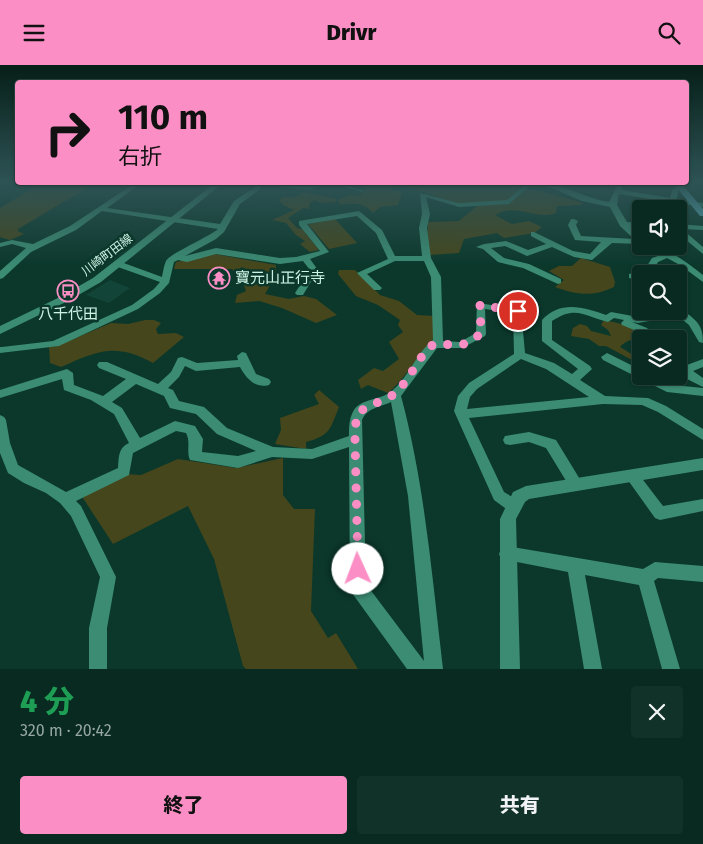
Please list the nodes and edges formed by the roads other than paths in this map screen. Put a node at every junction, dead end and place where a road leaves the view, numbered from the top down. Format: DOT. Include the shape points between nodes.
graph roads {
  1 [pos="98,210"];
  2 [pos="107,210"];
  3 [pos="185,210"];
  4 [pos="233,210"];
  5 [pos="425,210"];
  6 [pos="616,210"];
  7 [pos="171,221"];
  8 [pos="574,221"];
  9 [pos="623,224"];
  10 [pos="632,224"];
  11 [pos="222,227"];
  12 [pos="687,227"];
  13 [pos="703,228"];
  14 [pos="632,233"];
  15 [pos="534,234"];
  16 [pos="687,237"];
  17 [pos="608,241"];
  18 [pos="632,242"];
  19 [pos="554,244"];
  20 [pos="0,245"];
  21 [pos="33,247"];
  22 [pos="703,251"];
  23 [pos="666,256"];
  24 [pos="174,257"];
  25 [pos="305,257"];
  26 [pos="426,258"];
  27 [pos="392,259"];
  28 [pos="118,264"];
  29 [pos="652,265"];
  30 [pos="0,276"];
  31 [pos="703,279"];
  32 [pos="166,281"];
  33 [pos="558,281"];
  34 [pos="377,288"];
  35 [pos="300,293"];
  36 [pos="687,318"];
  37 [pos="608,319"];
  38 [pos="632,320"];
  39 [pos="0,330"];
  40 [pos="640,330"];
  41 [pos="703,340"];
  42 [pos="434,344"];
  43 [pos="1,351"];
  44 [pos="520,355"];
  45 [pos="607,357"];
  46 [pos="703,363"];
  47 [pos="103,365"];
  48 [pos="687,366"];
  49 [pos="632,371"];
  50 [pos="687,371"];
  51 [pos="134,379"];
  52 [pos="572,380"];
  53 [pos="265,382"];
  54 [pos="703,383"];
  55 [pos="662,385"];
  56 [pos="159,389"];
  57 [pos="703,392"];
  58 [pos="0,394"];
  59 [pos="395,394"];
  60 [pos="603,400"];
  61 [pos="104,402"];
  62 [pos="462,414"];
  63 [pos="0,420"];
  64 [pos="703,435"];
  65 [pos="355,439"];
  66 [pos="510,440"];
  67 [pos="137,445"];
  68 [pos="272,452"];
  69 [pos="703,464"];
  70 [pos="632,475"];
  71 [pos="576,485"];
  72 [pos="66,499"];
  73 [pos="703,505"];
  74 [pos="514,506"];
  75 [pos="507,554"];
  76 [pos="574,565"];
  77 [pos="703,574"];
  78 [pos="645,578"];
  79 [pos="98,669"];
  80 [pos="418,669"];
  81 [pos="434,669"];
  82 [pos="510,669"];
  83 [pos="593,669"];
  84 [pos="671,669"];
  1 -- 21 [label="street" via="72,228"];
  2 -- 7 [label="street"];
  3 -- 7 [label="main road, 川崎町田線"];
  4 -- 11 [label="street"];
  5 -- 26 [label="street" via="423,228"];
  6 -- 9 [label="street"];
  7 -- 11 [label="street"];
  7 -- 28 [label="main road, 川崎町田線"];
  8 -- 17 [label="street" via="572,225 578,238"];
  9 -- 10 [label="street"];
  9 -- 14 [label="street"];
  11 -- 24 [label="street" via="212,237"];
  12 -- 13 [label="street"];
  15 -- 19 [label="street"];
  16 -- 22 [label="street"];
  17 -- 18 [label="street"];
  17 -- 19 [label="street" via="592,257"];
  19 -- 33 [label="street" via="527,253 506,243 481,246 501,260 526,266"];
  20 -- 21 [label="street" via="12,243"];
  21 -- 30 [label="street"];
  23 -- 29 [label="street" via="655,260"];
  23 -- 31 [label="street" via="683,263"];
  24 -- 25 [label="street" via="187,259 216,251 280,261"];
  24 -- 32 [label="street" via="170,261"];
  25 -- 27 [label="street" via="325,252 302,223 359,213 380,233"];
  25 -- 35 [label="street" via="314,270"];
  26 -- 27 [label="street"];
  26 -- 42 [label="street" via="436,277 438,341"];
  27 -- 34 [label="street" via="361,273"];
  28 -- 32 [label="street"];
  28 -- 39 [label="main road, 川崎町田線" via="64,299"];
  32 -- 43 [label="street" via="135,307 74,337 55,344"];
  36 -- 41 [label="street"];
  37 -- 38 [label="street" via="611,315"];
  37 -- 40 [label="street" via="634,325"];
  37 -- 52 [label="street" via="577,308 561,309 547,320 547,341 586,369"];
  42 -- 44 [label="street" via="462,345 481,334 480,305 518,311"];
  42 -- 59 [label="street" via="426,350"];
  44 -- 52 [label="street" via="550,366"];
  44 -- 62 [label="street" via="473,386 464,396"];
  45 -- 49 [label="street"];
  46 -- 48 [label="street"];
  47 -- 51 [label="street"];
  50 -- 54 [label="street"];
  51 -- 56 [label="street"];
  51 -- 61 [label="street"];
  52 -- 60 [label="street"];
  53 -- 56 [label="street" via="259,382 248,374 243,359 196,367 182,361 175,374"];
  55 -- 57 [label="street"];
  56 -- 68 [label="street" via="170,393 174,405 200,410 222,431"];
  58 -- 61 [label="street" via="67,373 68,387"];
  59 -- 65 [label="street" via="360,411"];
  59 -- 81 [label="street" via="406,435 422,546"];
  60 -- 62 [label="street"];
  60 -- 64 [label="street" via="644,401"];
  61 -- 67 [label="street" via="118,411"];
  62 -- 74 [label="street" via="499,496"];
  63 -- 72 [label="street" via="3,443 13,469"];
  65 -- 68 [label="street" via="312,454"];
  65 -- 80 [label="street" via="358,587"];
  66 -- 71 [label="street" via="529,437 551,444"];
  67 -- 68 [label="street" via="175,427 190,429 196,439 195,456 238,462"];
  67 -- 72 [label="street" via="125,454 124,471"];
  69 -- 70 [label="main road"];
  70 -- 71 [label="main road"];
  70 -- 73 [label="street" via="660,513"];
  71 -- 74 [label="main road" via="526,493 518,497"];
  72 -- 79 [label="street" via="76,511 108,577 98,628"];
  74 -- 75 [label="main road" via="508,519"];
  75 -- 76 [label="street"];
  75 -- 82 [label="main road"];
  76 -- 78 [label="street"];
  76 -- 83 [label="street"];
  77 -- 78 [label="street" via="655,570"];
  78 -- 84 [label="street"];
}
